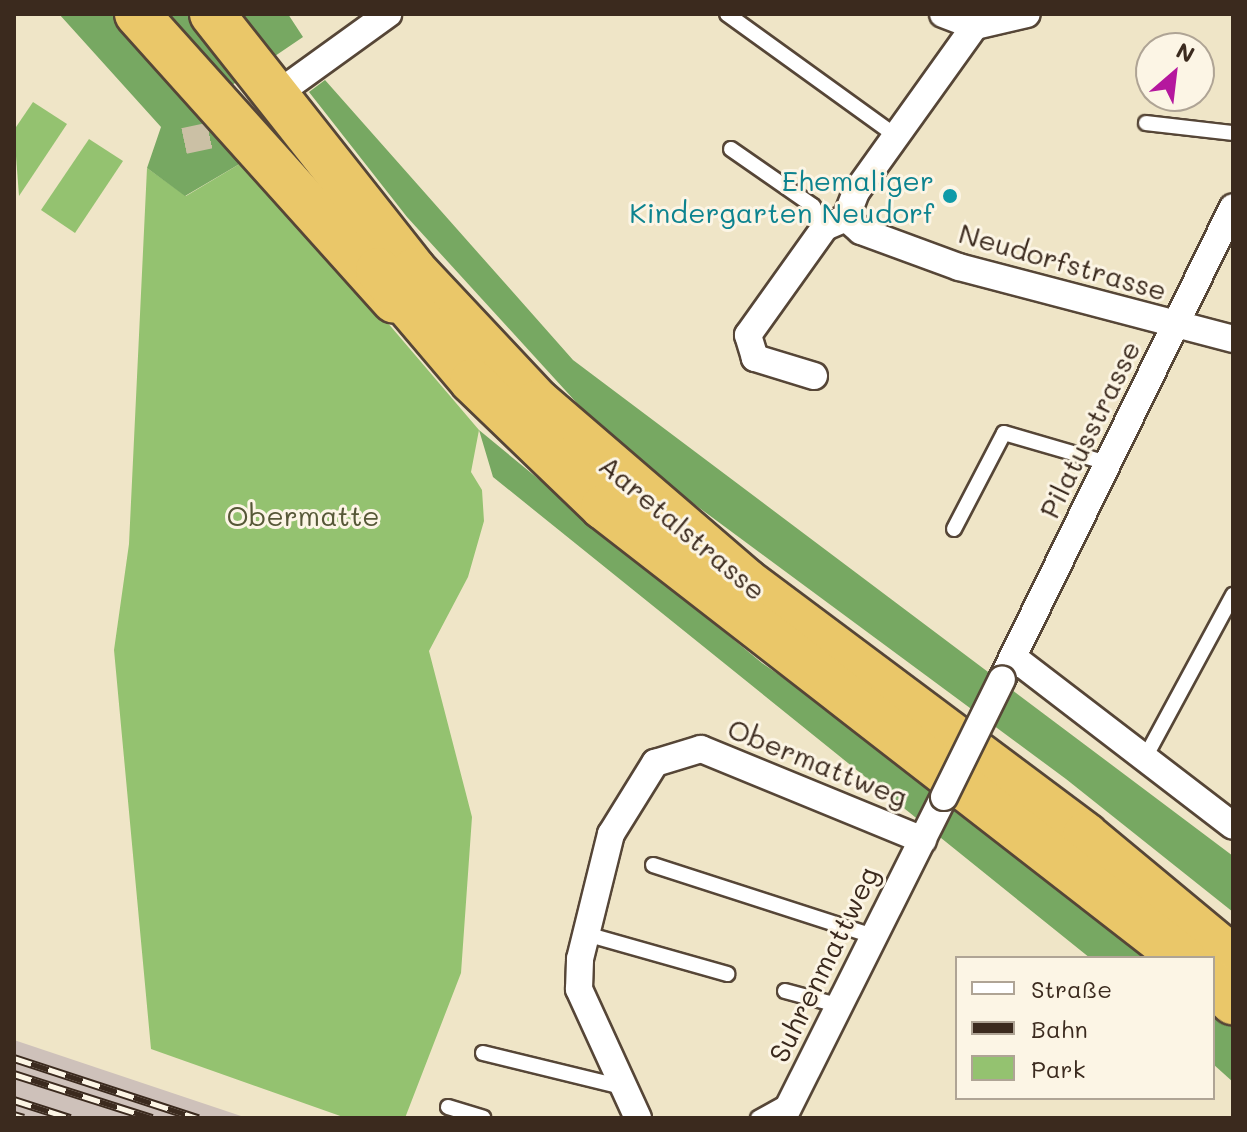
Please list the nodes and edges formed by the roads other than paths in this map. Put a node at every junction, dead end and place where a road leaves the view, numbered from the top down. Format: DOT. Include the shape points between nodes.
graph roads {
  1 [pos="137,14"];
  2 [pos="182,14"];
  3 [pos="214,14"];
  4 [pos="388,14"];
  5 [pos="727,14"];
  6 [pos="943,14"];
  7 [pos="1027,14"];
  8 [pos="975,26"];
  9 [pos="273,75"];
  10 [pos="1146,123"];
  11 [pos="1233,133"];
  12 [pos="895,135"];
  13 [pos="731,149"];
  14 [pos="1233,207"];
  15 [pos="835,222"];
  16 [pos="1177,325"];
  17 [pos="432,339"];
  18 [pos="1233,339"];
  19 [pos="814,376"];
  20 [pos="1107,463"];
  21 [pos="954,529"];
  22 [pos="1233,595"];
  23 [pos="1007,668"];
  24 [pos="1147,754"];
  25 [pos="1233,826"];
  26 [pos="927,833"];
  27 [pos="653,865"];
  28 [pos="586,934"];
  29 [pos="873,936"];
  30 [pos="1180,956"];
  31 [pos="1233,958"];
  32 [pos="727,974"];
  33 [pos="1215,985"];
  34 [pos="785,991"];
  35 [pos="1233,1002"];
  36 [pos="837,1005"];
  37 [pos="483,1053"];
  38 [pos="622,1087"];
  39 [pos="448,1107"];
  40 [pos="788,1109"];
  41 [pos="483,1118"];
  42 [pos="638,1118"];
  43 [pos="758,1118"];
  1 -- 17 [label="highway"];
  2 -- 17 [label="highway, Aaretalstrasse"];
  3 -- 9 [label="highway, Aaretalstrasse"];
  4 -- 9 [label="street"];
  5 -- 12 [label="lane"];
  6 -- 8 [label="street"];
  7 -- 8 [label="street"];
  8 -- 12 [label="street"];
  9 -- 31 [label="highway, Aaretalstrasse" via="414,270 593,452 746,581 1085,835"];
  10 -- 11 [label="lane"];
  12 -- 15 [label="street"];
  13 -- 15 [label="lane"];
  14 -- 16 [label="street, Pilatusstrasse"];
  15 -- 16 [label="street, Neudorfstrasse" via="959,267"];
  15 -- 19 [label="street" via="747,346 755,358"];
  16 -- 18 [label="street, Neudorfstrasse"];
  16 -- 20 [label="street, Pilatusstrasse"];
  17 -- 30 [label="highway, Aaretalstrasse" via="558,466 668,561"];
  20 -- 21 [label="lane" via="1004,433"];
  20 -- 23 [label="street, Pilatusstrasse"];
  22 -- 24 [label="lane"];
  23 -- 24 [label="street"];
  23 -- 26 [label="street, Obermattweg, bridge"];
  24 -- 25 [label="street"];
  26 -- 28 [label="street, Obermattweg" via="701,749 665,756 611,834"];
  26 -- 29 [label="street, Suhrenmattweg"];
  27 -- 29 [label="lane"];
  28 -- 32 [label="lane"];
  28 -- 38 [label="street, Obermattweg" via="579,989"];
  29 -- 36 [label="street, Suhrenmattweg"];
  33 -- 35 [label="highway"];
  34 -- 36 [label="lane"];
  36 -- 40 [label="street, Suhrenmattweg"];
  37 -- 38 [label="lane"];
  38 -- 42 [label="street, Obermattweg"];
  39 -- 41 [label="lane"];
  40 -- 43 [label="lane"];
}
